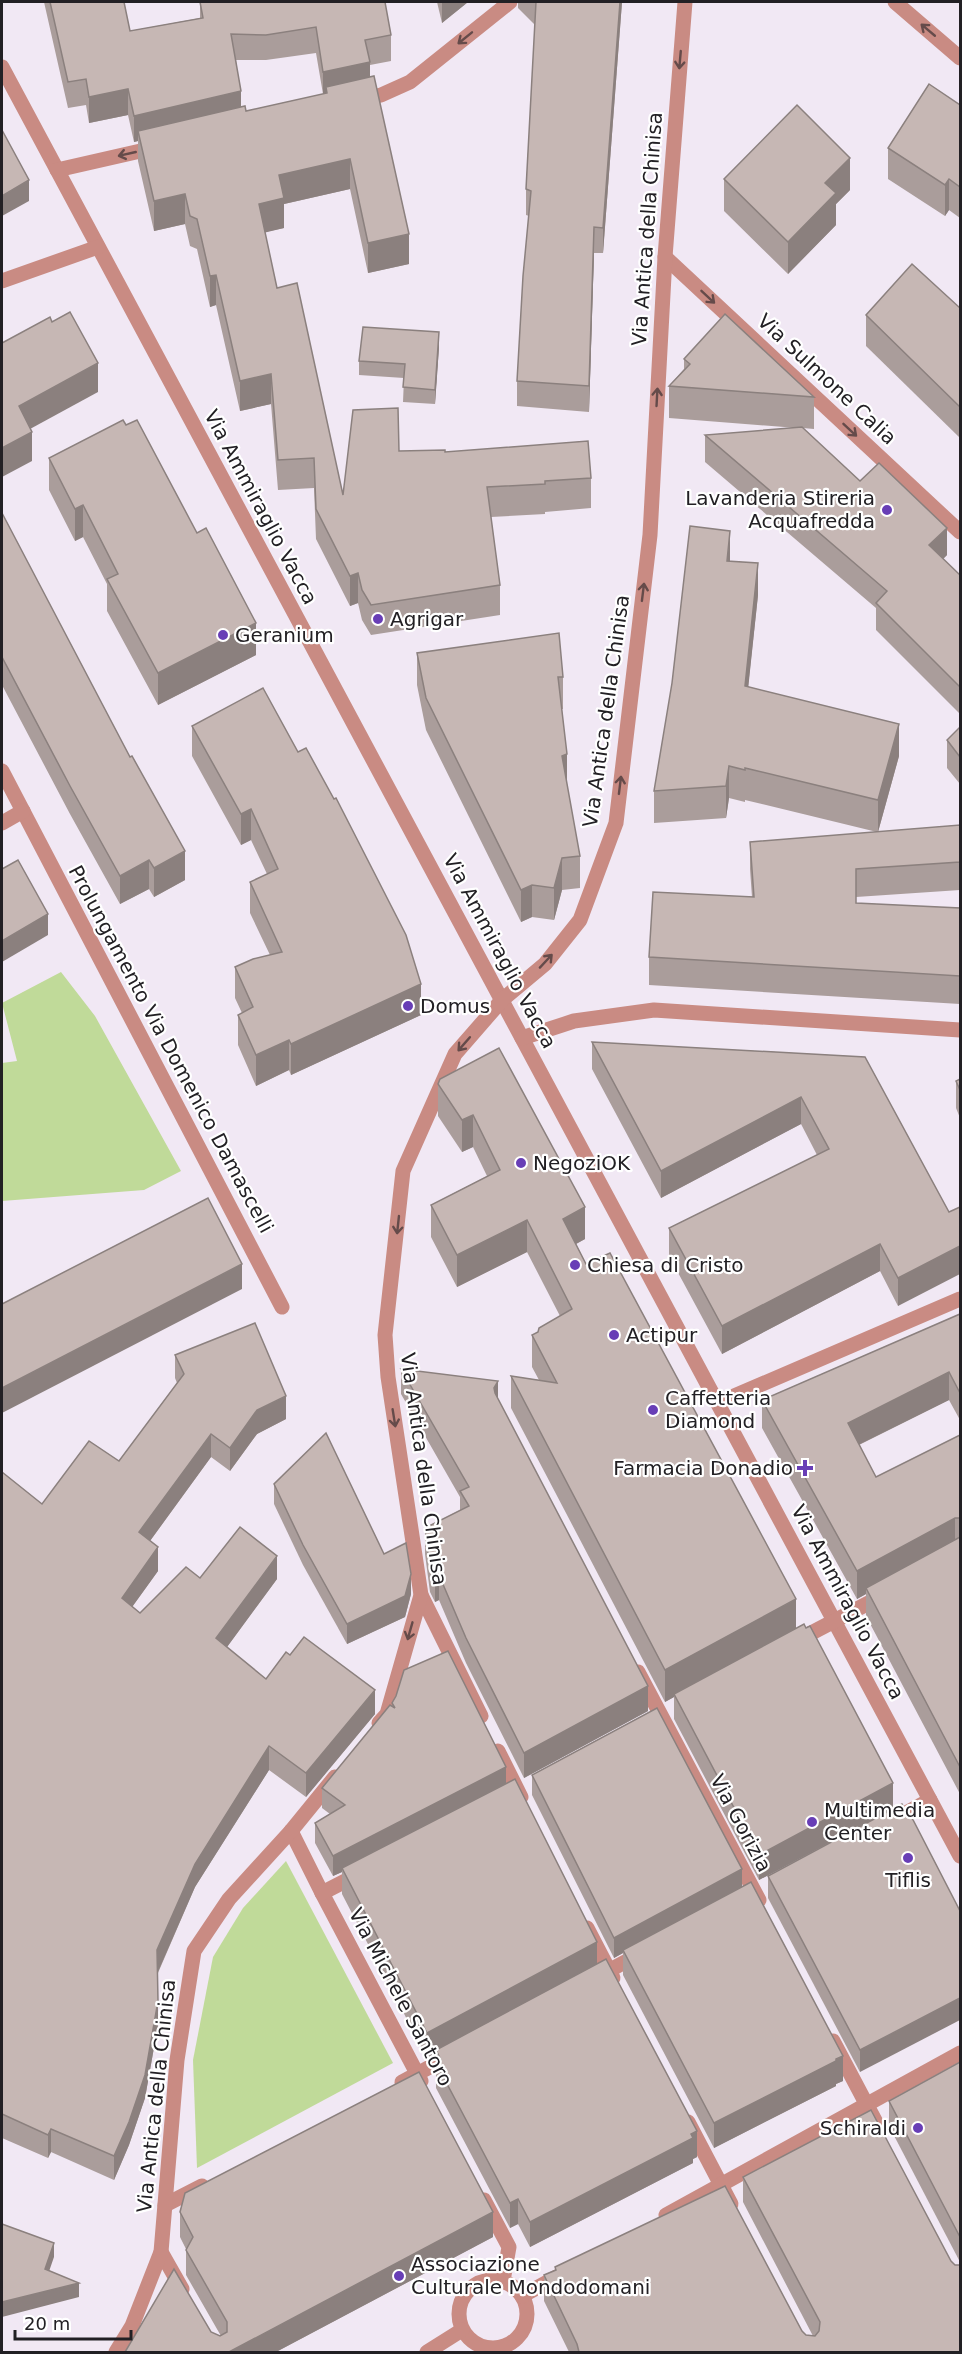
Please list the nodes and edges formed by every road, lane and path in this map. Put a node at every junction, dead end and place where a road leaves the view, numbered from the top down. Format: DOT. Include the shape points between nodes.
graph roads {
  1 [pos="510,2"];
  2 [pos="685,2"];
  3 [pos="895,2"];
  4 [pos="960,58"];
  5 [pos="2,67"];
  6 [pos="347,103"];
  7 [pos="173,144"];
  8 [pos="57,170"];
  9 [pos="98,247"];
  10 [pos="665,257"];
  11 [pos="2,281"];
  12 [pos="960,532"];
  13 [pos="2,771"];
  14 [pos="23,811"];
  15 [pos="2,823"];
  16 [pos="502,1000"];
  17 [pos="960,1030"];
  18 [pos="522,1038"];
  19 [pos="960,1299"];
  20 [pos="282,1307"];
  21 [pos="718,1403"];
  22 [pos="898,1587"];
  23 [pos="421,1594"];
  24 [pos="835,1621"];
  25 [pos="783,1648"];
  26 [pos="633,1662"];
  27 [pos="372,1732"];
  28 [pos="343,1768"];
  29 [pos="930,1800"];
  30 [pos="529,1813"];
  31 [pos="879,1828"];
  32 [pos="291,1831"];
  33 [pos="960,1856"];
  34 [pos="374,1866"];
  35 [pos="322,1893"];
  36 [pos="766,1915"];
  37 [pos="582,1917"];
  38 [pos="651,1948"];
  39 [pos="609,1970"];
  40 [pos="579,1986"];
  41 [pos="619,1990"];
  42 [pos="828,2031"];
  43 [pos="468,2046"];
  44 [pos="960,2053"];
  45 [pos="418,2074"];
  46 [pos="386,2090"];
  47 [pos="428,2092"];
  48 [pos="867,2104"];
  49 [pos="683,2113"];
  50 [pos="889,2146"];
  51 [pos="218,2178"];
  52 [pos="476,2184"];
  53 [pos="721,2185"];
  54 [pos="165,2205"];
  55 [pos="738,2216"];
  56 [pos="651,2224"];
  57 [pos="161,2252"];
  58 [pos="572,2268"];
  59 [pos="503,2282"];
  60 [pos="522,2296"];
  61 [pos="190,2302"];
  62 [pos="462,2330"];
  63 [pos="519,2347"];
  64 [pos="116,2352"];
  65 [pos="427,2352"];
  1 -- 6 [label="street, one-way" via="410,82 381,95"];
  2 -- 10 [label="street, Via Antica della Chinisa, one-way"];
  4 -- 3 [label="street, one-way"];
  5 -- 8 [label="street, Via Ammiraglio Vacca"];
  7 -- 8 [label="street, one-way"];
  8 -- 9 [label="street, Via Ammiraglio Vacca"];
  9 -- 11 [label="street"];
  9 -- 16 [label="street, Via Ammiraglio Vacca"];
  10 -- 12 [label="street, Via Sulmone Calia, one-way"];
  16 -- 10 [label="street, Via Antica della Chinisa, one-way" via="545,964 580,920 616,823 650,535"];
  13 -- 14 [label="street, Prolungamento Via Domenico Damascelli"];
  14 -- 15 [label="street"];
  14 -- 20 [label="street, Prolungamento Via Domenico Damascelli"];
  16 -- 18 [label="street, Via Ammiraglio Vacca"];
  16 -- 23 [label="street, Via Antica della Chinisa, one-way" via="455,1054 403,1171 386,1335 388,1377"];
  17 -- 18 [label="street" via="654,1010 574,1021"];
  18 -- 21 [label="street, Via Ammiraglio Vacca"];
  19 -- 21 [label="street"];
  21 -- 24 [label="street, Via Ammiraglio Vacca"];
  22 -- 24 [label="street"];
  23 -- 27 [label="street, Via Antica della Chinisa, one-way" via="387,1714"];
  23 -- 30 [label="street"];
  24 -- 25 [label="street"];
  24 -- 29 [label="street, Via Ammiraglio Vacca"];
  26 -- 36 [label="street, Via Gorizia"];
  28 -- 32 [label="street, Via Antica della Chinisa"];
  29 -- 31 [label="street"];
  29 -- 33 [label="street, Via Ammiraglio Vacca"];
  32 -- 35 [label="street, Via Michele Santoro"];
  32 -- 54 [label="street, Via Antica della Chinisa" via="229,1899 194,1951 177,2060"];
  34 -- 35 [label="street"];
  35 -- 45 [label="street, Via Michele Santoro"];
  37 -- 39 [label="street"];
  38 -- 39 [label="street"];
  39 -- 40 [label="street"];
  39 -- 41 [label="street"];
  42 -- 48 [label="street"];
  43 -- 45 [label="street"];
  44 -- 48 [label="street"];
  45 -- 46 [label="street"];
  45 -- 47 [label="street, Via Michele Santoro"];
  48 -- 50 [label="street"];
  48 -- 53 [label="street"];
  49 -- 53 [label="street"];
  51 -- 54 [label="street"];
  52 -- 59 [label="street" via="509,2247"];
  53 -- 55 [label="street"];
  53 -- 56 [label="street"];
  54 -- 57 [label="street, Via Antica della Chinisa"];
  57 -- 61 [label="street"];
  57 -- 64 [label="street, Via Antica della Chinisa" via="132,2326"];
  58 -- 60 [label="street"];
  59 -- 60 [label="street"];
  59 -- 62 [label="street" via="483,2282 467,2292 459,2310"];
  60 -- 63 [label="street" via="526,2325"];
  62 -- 63 [label="street" via="486,2348"];
  62 -- 65 [label="street"];
}
